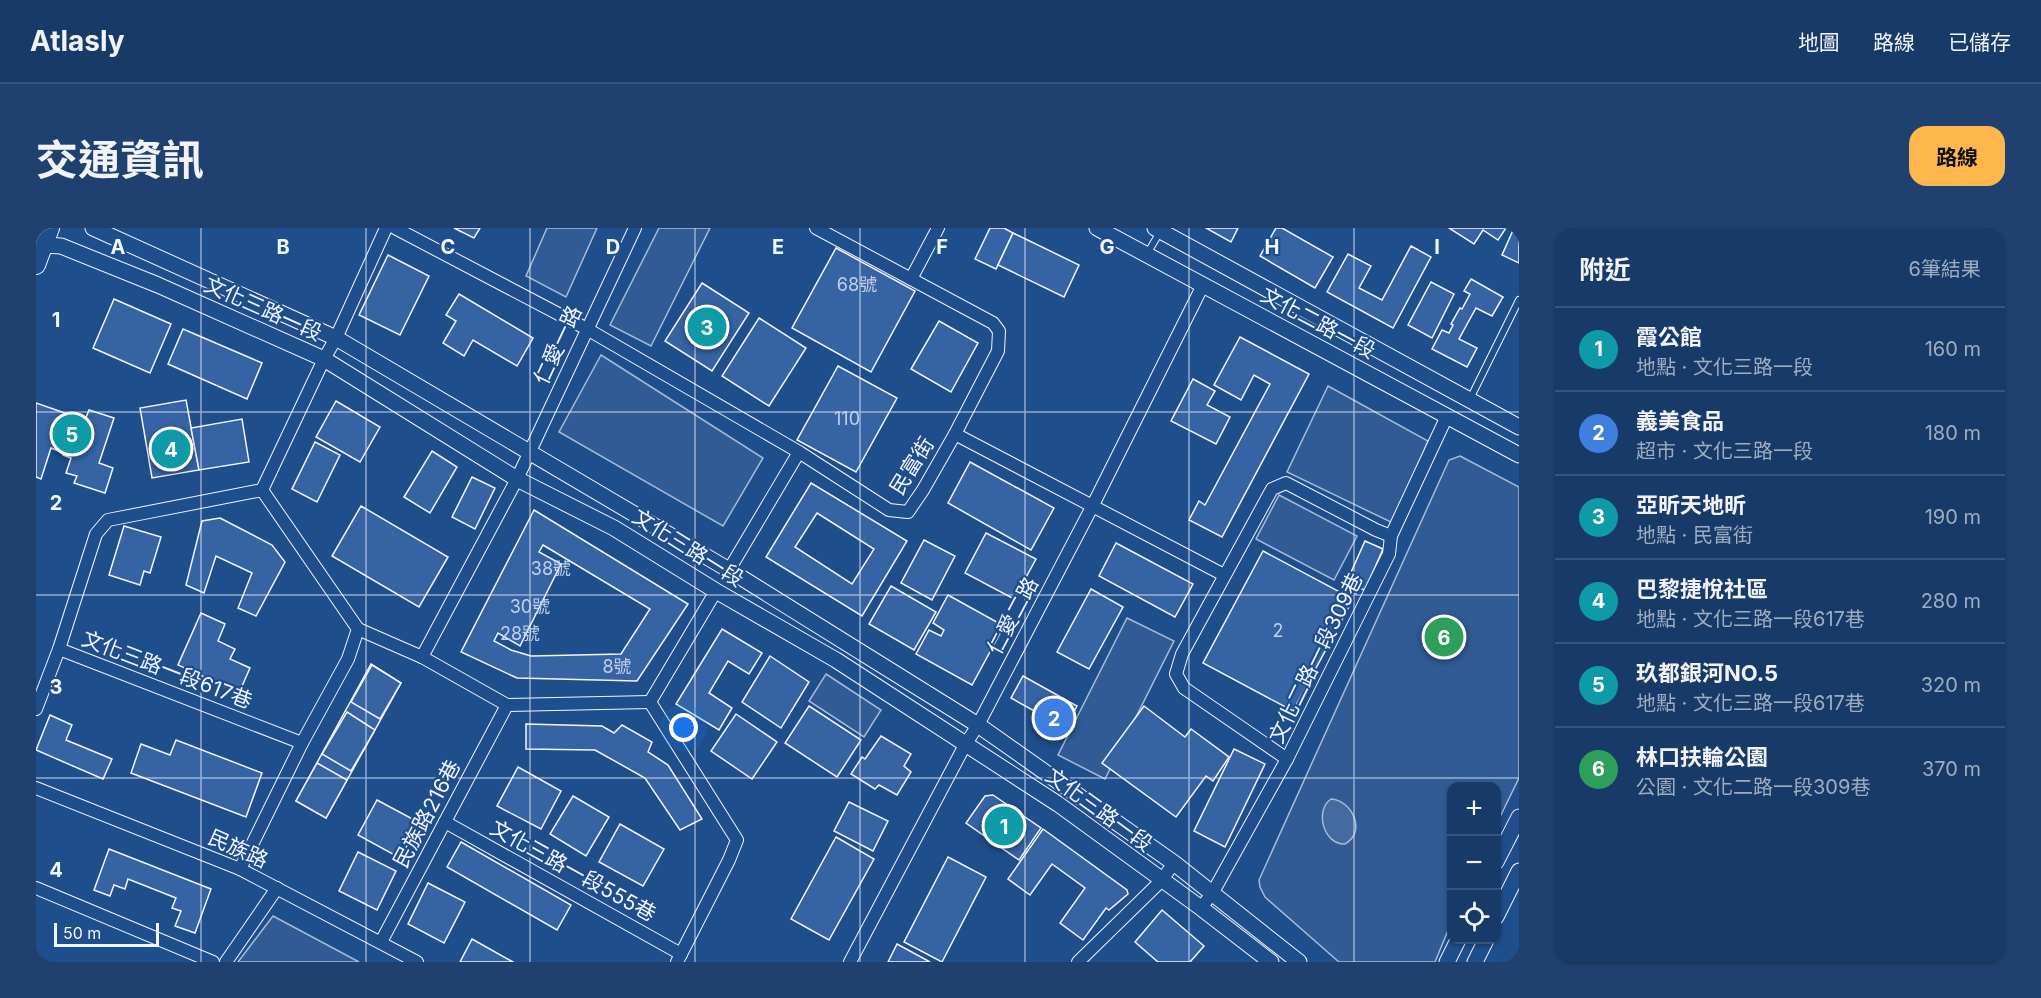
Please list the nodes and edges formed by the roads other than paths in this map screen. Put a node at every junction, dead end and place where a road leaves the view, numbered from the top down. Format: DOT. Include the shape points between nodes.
graph roads {
  1 [pos="93,228"];
  2 [pos="386,228"];
  3 [pos="395,228"];
  4 [pos="635,228"];
  5 [pos="816,228"];
  6 [pos="938,228"];
  7 [pos="1097,228"];
  8 [pos="1159,229"];
  9 [pos="43,238"];
  10 [pos="1147,255"];
  11 [pos="36,265"];
  12 [pos="911,279"];
  13 [pos="1203,285"];
  14 [pos="1519,300"];
  15 [pos="587,329"];
  16 [pos="336,338"];
  17 [pos="324,359"];
  18 [pos="1470,400"];
  19 [pos="1447,416"];
  20 [pos="1519,427"];
  21 [pos="955,434"];
  22 [pos="800,452"];
  23 [pos="529,453"];
  24 [pos="1519,455"];
  25 [pos="517,479"];
  26 [pos="262,490"];
  27 [pos="1093,505"];
  28 [pos="1391,536"];
  29 [pos="729,570"];
  30 [pos="1224,575"];
  31 [pos="716,591"];
  32 [pos="358,629"];
  33 [pos="59,649"];
  34 [pos="422,657"];
  35 [pos="650,702"];
  36 [pos="507,705"];
  37 [pos="36,708"];
  38 [pos="978,725"];
  39 [pos="302,743"];
  40 [pos="965,745"];
  41 [pos="1287,759"];
  42 [pos="36,788"];
  43 [pos="1519,816"];
  44 [pos="445,822"];
  45 [pos="1501,854"];
  46 [pos="1174,863"];
  47 [pos="240,869"];
  48 [pos="1519,871"];
  49 [pos="1161,880"];
  50 [pos="36,888"];
  51 [pos="277,888"];
  52 [pos="1213,892"];
  53 [pos="1201,908"];
  54 [pos="1501,909"];
  55 [pos="381,942"];
  56 [pos="1456,944"];
  57 [pos="1484,944"];
  58 [pos="680,958"];
  59 [pos="213,962"];
  60 [pos="226,962"];
  61 [pos="417,962"];
  62 [pos="850,962"];
  63 [pos="1077,962"];
  64 [pos="1271,962"];
  65 [pos="1299,962"];
  66 [pos="1447,962"];
  67 [pos="1475,962"];
  1 -- 16 [label="street, 文化三路一段"];
  2 -- 16 [label="street"];
  3 -- 15 [label="street, 民富街"];
  4 -- 15 [label="street, 仁愛一路"];
  5 -- 12 [label="street, 民富街"];
  6 -- 12 [label="street"];
  7 -- 10 [label="street, 文化二路一段"];
  8 -- 10 [label="lane"];
  8 -- 18 [label="street, 文化二路一段"];
  9 -- 11 [label="main road"];
  9 -- 17 [label="street, 文化三路一段"];
  10 -- 13 [label="street, 文化二路一段"];
  12 -- 21 [label="street, 民富街" via="993,323 999,331 998,351"];
  13 -- 19 [label="street, 文化二路一段"];
  13 -- 27 [label="street, 仁愛二路"];
  14 -- 18 [label="lane"];
  15 -- 22 [label="street, 民富街"];
  15 -- 23 [label="street, 仁愛一路"];
  16 -- 17 [label="street"];
  16 -- 23 [label="street, 文化三路一段"];
  17 -- 25 [label="street, 文化三路一段"];
  17 -- 26 [label="street"];
  18 -- 20 [label="street, 文化二路一段"];
  19 -- 24 [label="street, 文化二路一段"];
  19 -- 28 [label="street, 文化二路一段309巷"];
  21 -- 22 [label="street, 民富街" via="908,512 889,510"];
  21 -- 27 [label="street"];
  22 -- 29 [label="street"];
  23 -- 25 [label="street, 仁愛一路"];
  23 -- 29 [label="street, 文化三路一段"];
  25 -- 31 [label="street, 文化三路一段" via="614,528"];
  25 -- 34 [label="street, 仁愛一路"];
  26 -- 32 [label="street"];
  26 -- 33 [label="street, 文化三路一段617巷" via="108,520 96,534"];
  27 -- 30 [label="street"];
  27 -- 38 [label="street, 仁愛二路"];
  28 -- 30 [label="street" via="1286,483 1272,489"];
  28 -- 41 [label="street, 文化二路一段309巷" via="1389,554"];
  29 -- 38 [label="street, 文化三路一段"];
  30 -- 41 [label="street" via="1182,654 1176,674 1184,688"];
  31 -- 35 [label="street"];
  31 -- 40 [label="street, 文化三路一段" via="836,660"];
  32 -- 34 [label="street"];
  32 -- 39 [label="street" via="348,659"];
  33 -- 37 [label="street"];
  33 -- 39 [label="street, 文化三路一段617巷"];
  34 -- 36 [label="street"];
  35 -- 36 [label="street"];
  35 -- 58 [label="street, 文化三路一段555巷" via="737,840"];
  36 -- 44 [label="street, 民族路216巷"];
  38 -- 40 [label="street, 仁愛二路"];
  38 -- 46 [label="street, 文化三路一段"];
  39 -- 47 [label="street"];
  40 -- 49 [label="street, 文化三路一段" via="1058,804"];
  40 -- 62 [label="street, 仁愛二路"];
  41 -- 52 [label="street, 文化二路一段309巷"];
  42 -- 47 [label="street, 民族路"];
  43 -- 45 [label="street"];
  44 -- 55 [label="street, 民族路216巷"];
  44 -- 58 [label="street, 文化三路一段555巷"];
  46 -- 49 [label="street"];
  46 -- 52 [label="street, 文化三路一段"];
  47 -- 51 [label="street, 民族路"];
  48 -- 54 [label="street"];
  49 -- 53 [label="street, 文化三路一段"];
  49 -- 63 [label="street"];
  50 -- 59 [label="street"];
  51 -- 55 [label="street, 民族路"];
  51 -- 60 [label="street"];
  52 -- 53 [label="street, 文化二路一段309巷"];
  52 -- 65 [label="street, 文化三路一段"];
  53 -- 64 [label="street, 文化三路一段"];
  55 -- 61 [label="street, 民族路"];
  56 -- 66 [label="street"];
  57 -- 67 [label="street"];
}
